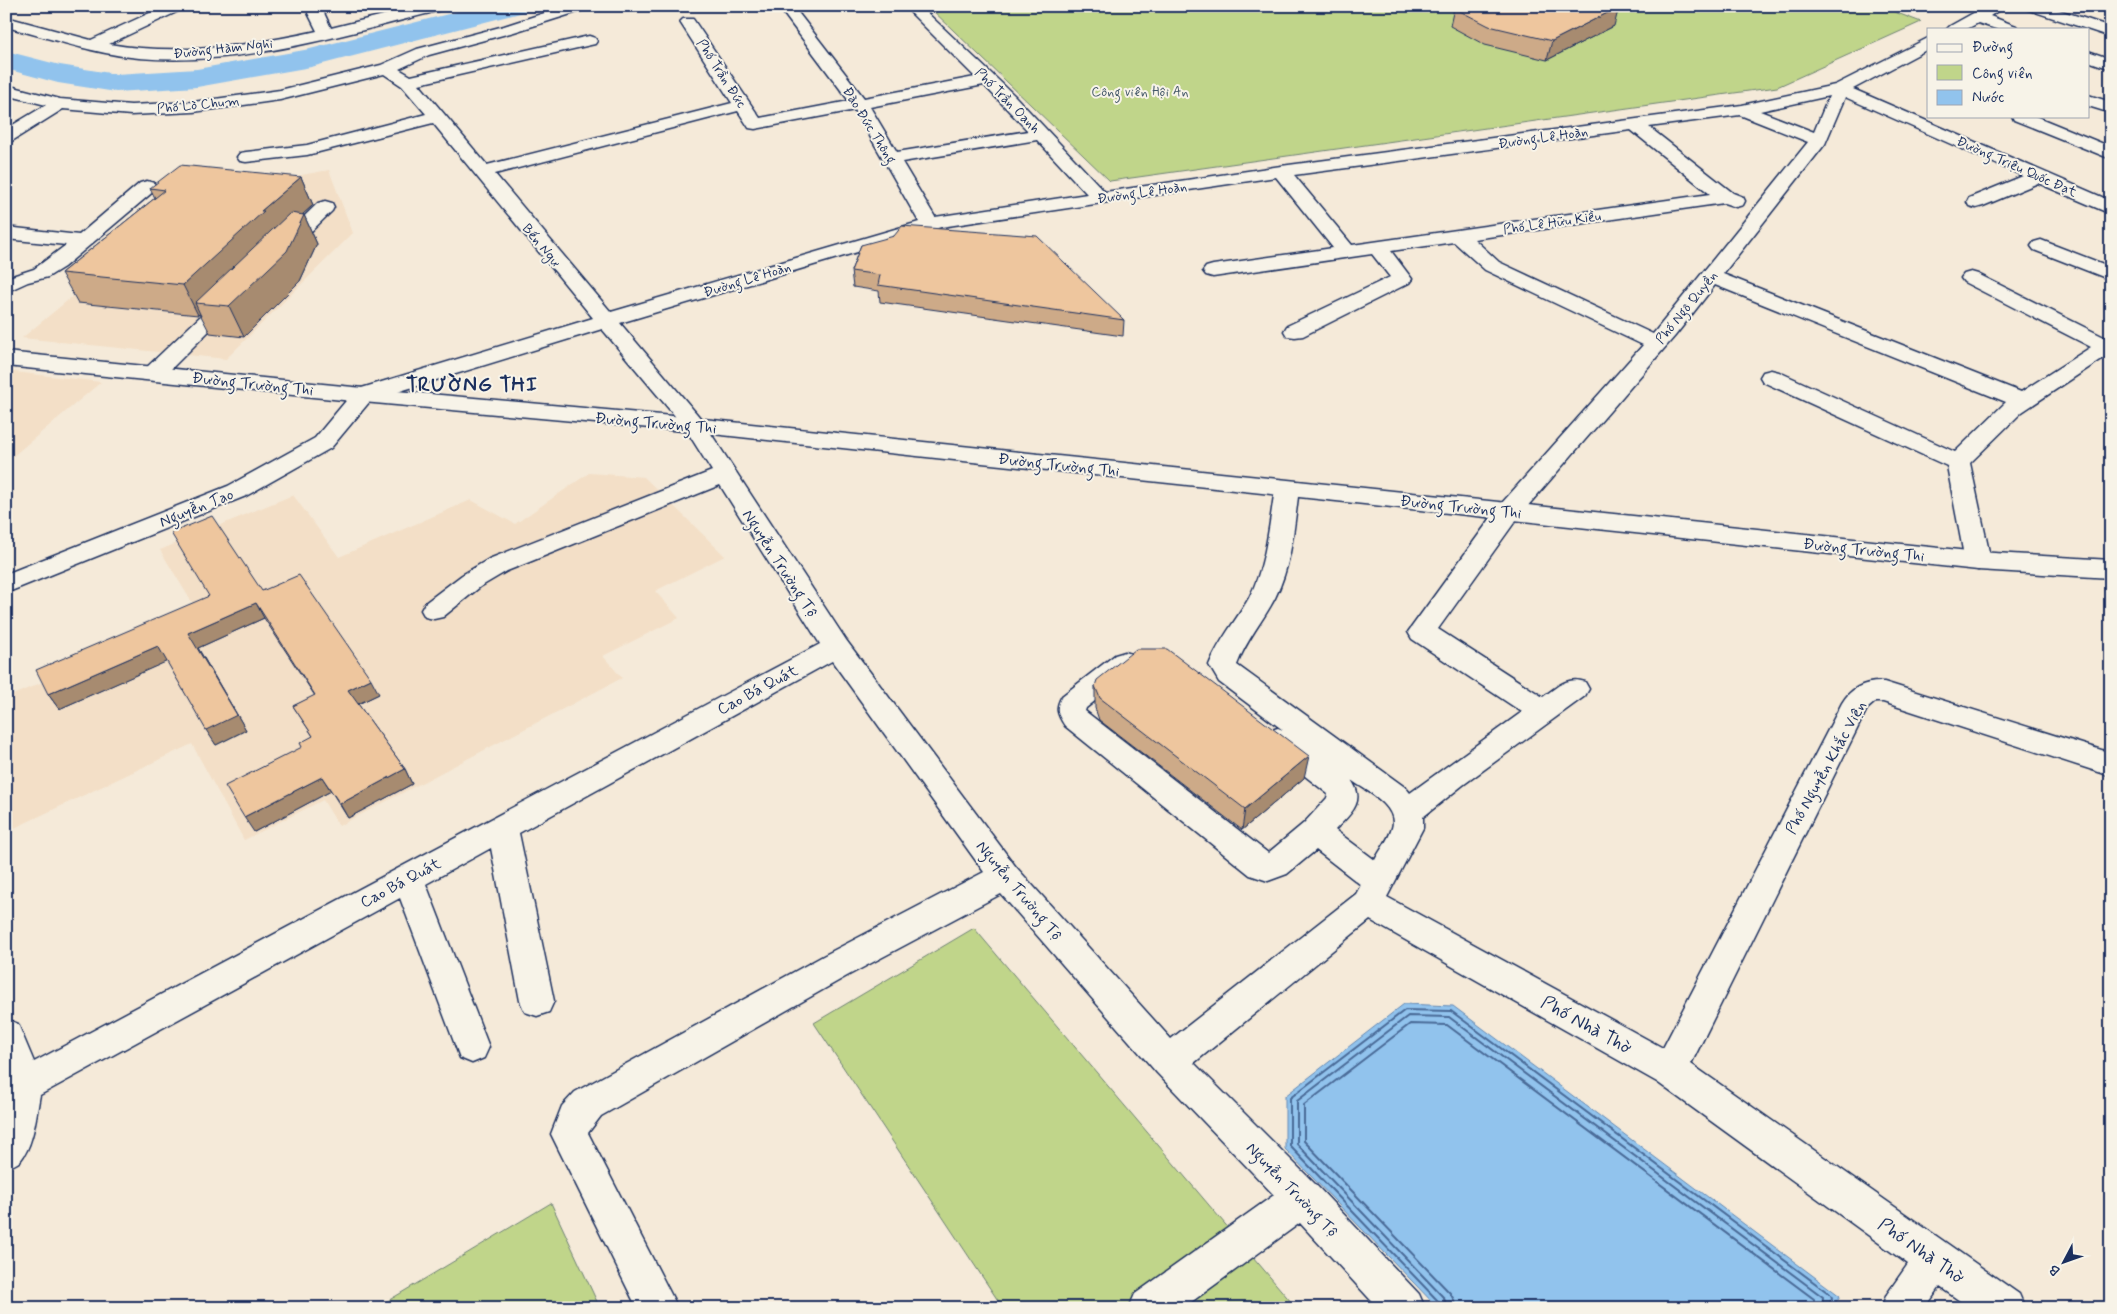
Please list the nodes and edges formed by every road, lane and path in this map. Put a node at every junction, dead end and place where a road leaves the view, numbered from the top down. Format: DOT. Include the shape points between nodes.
graph roads {
  1 [pos="178,6"];
  2 [pos="317,6"];
  3 [pos="440,6"];
  4 [pos="582,6"];
  5 [pos="785,6"];
  6 [pos="910,6"];
  7 [pos="1998,6"];
  8 [pos="2031,6"];
  9 [pos="1978,17"];
  10 [pos="688,22"];
  11 [pos="9,24"];
  12 [pos="1957,28"];
  13 [pos="2008,28"];
  14 [pos="326,32"];
  15 [pos="2111,32"];
  16 [pos="589,41"];
  17 [pos="95,44"];
  18 [pos="1927,44"];
  19 [pos="2090,57"];
  20 [pos="2111,64"];
  21 [pos="387,68"];
  22 [pos="988,79"];
  23 [pos="408,82"];
  24 [pos="1840,89"];
  25 [pos="7,91"];
  26 [pos="2090,92"];
  27 [pos="2111,99"];
  28 [pos="2090,101"];
  29 [pos="60,104"];
  30 [pos="743,105"];
  31 [pos="861,105"];
  32 [pos="2111,108"];
  33 [pos="1742,110"];
  34 [pos="435,117"];
  35 [pos="2025,118"];
  36 [pos="1634,124"];
  37 [pos="1041,134"];
  38 [pos="6,137"];
  39 [pos="1819,140"];
  40 [pos="2111,154"];
  41 [pos="246,157"];
  42 [pos="891,158"];
  43 [pos="1281,171"];
  44 [pos="482,172"];
  45 [pos="2039,176"];
  46 [pos="147,187"];
  47 [pos="1726,197"];
  48 [pos="1101,198"];
  49 [pos="1976,202"];
  50 [pos="325,207"];
  51 [pos="2111,208"];
  52 [pos="1763,210"];
  53 [pos="930,225"];
  54 [pos="6,233"];
  55 [pos="1459,236"];
  56 [pos="83,241"];
  57 [pos="2041,246"];
  58 [pos="1378,248"];
  59 [pos="1347,252"];
  60 [pos="268,262"];
  61 [pos="1213,271"];
  62 [pos="2111,274"];
  63 [pos="1711,276"];
  64 [pos="1971,278"];
  65 [pos="247,283"];
  66 [pos="6,286"];
  67 [pos="605,321"];
  68 [pos="1295,331"];
  69 [pos="1656,343"];
  70 [pos="2108,344"];
  71 [pos="9,362"];
  72 [pos="154,373"];
  73 [pos="1771,377"];
  74 [pos="363,395"];
  75 [pos="2023,401"];
  76 [pos="694,425"];
  77 [pos="1958,462"];
  78 [pos="724,475"];
  79 [pos="1287,489"];
  80 [pos="1510,510"];
  81 [pos="1978,561"];
  82 [pos="2111,568"];
  83 [pos="6,584"];
  84 [pos="434,610"];
  85 [pos="836,647"];
  86 [pos="1146,651"];
  87 [pos="1201,681"];
  88 [pos="1575,690"];
  89 [pos="1544,712"];
  90 [pos="2111,765"];
  91 [pos="1407,812"];
  92 [pos="502,827"];
  93 [pos="1315,832"];
  94 [pos="1005,876"];
  95 [pos="408,878"];
  96 [pos="1373,892"];
  97 [pos="537,1000"];
  98 [pos="6,1035"];
  99 [pos="472,1047"];
  100 [pos="1169,1062"];
  101 [pos="1670,1070"];
  102 [pos="25,1085"];
  103 [pos="6,1150"];
  104 [pos="1303,1198"];
  105 [pos="1935,1260"];
  106 [pos="658,1308"];
  107 [pos="1149,1308"];
  108 [pos="1405,1308"];
  109 [pos="1902,1308"];
  110 [pos="2005,1308"];
  1 -- 17 [label="street"];
  2 -- 14 [label="street" via="316,13"];
  3 -- 14 [label="street, Đường Hàm Nghi"];
  4 -- 21 [label="street, Phố Lò Chum" via="423,52"];
  5 -- 31 [label="street, Đào Đức Thông"];
  6 -- 22 [label="street, Phố Trần Oanh"];
  7 -- 9 [label="street"];
  8 -- 15 [label="street"];
  9 -- 12 [label="street"];
  9 -- 13 [label="street"];
  10 -- 30 [label="street, Phố Trần Đức"];
  11 -- 17 [label="street, Đường Hàm Nghi"];
  14 -- 17 [label="street, Đường Hàm Nghi" via="264,46 190,54 140,53"];
  16 -- 23 [label="street"];
  18 -- 24 [label="street, Đường Lê Hoàn"];
  19 -- 20 [label="street"];
  21 -- 23 [label="street, Bến Ngự"];
  21 -- 29 [label="street, Phố Lò Chum" via="280,95 192,107 131,110"];
  22 -- 31 [label="street"];
  22 -- 37 [label="street, Phố Trần Oanh"];
  23 -- 34 [label="street, Bến Ngự"];
  24 -- 33 [label="street, Đường Lê Hoàn"];
  24 -- 39 [label="street, Phố Ngô Quyền"];
  24 -- 45 [label="street, Đường Triệu Quốc Đạt"];
  25 -- 29 [label="street, Phố Lò Chum"];
  26 -- 27 [label="street"];
  28 -- 32 [label="street"];
  29 -- 38 [label="street"];
  30 -- 31 [label="street, Phố Trần Đức" via="755,124"];
  30 -- 44 [label="street"];
  31 -- 42 [label="street, Đào Đức Thông"];
  33 -- 36 [label="street, Đường Lê Hoàn"];
  33 -- 39 [label="street"];
  34 -- 41 [label="street" via="307,150"];
  34 -- 44 [label="street, Bến Ngự"];
  35 -- 40 [label="street"];
  36 -- 43 [label="street, Đường Lê Hoàn"];
  36 -- 47 [label="street"];
  37 -- 42 [label="street"];
  37 -- 48 [label="street, Phố Trần Oanh"];
  39 -- 52 [label="street, Phố Ngô Quyền"];
  42 -- 53 [label="street, Đào Đức Thông"];
  43 -- 48 [label="street, Đường Lê Hoàn"];
  43 -- 59 [label="street"];
  44 -- 67 [label="street, Bến Ngự"];
  45 -- 49 [label="street"];
  45 -- 51 [label="street, Đường Triệu Quốc Đạt"];
  46 -- 56 [label="street"];
  47 -- 52 [label="street"];
  47 -- 55 [label="street, Phố Lê Hữu Kiều"];
  48 -- 53 [label="street, Đường Lê Hoàn"];
  50 -- 60 [label="street"];
  52 -- 63 [label="street, Phố Ngô Quyền"];
  53 -- 67 [label="street, Đường Lê Hoàn"];
  54 -- 56 [label="street"];
  55 -- 58 [label="street, Phố Lê Hữu Kiều"];
  55 -- 69 [label="street" via="1492,266"];
  56 -- 66 [label="street" via="41,273"];
  57 -- 62 [label="street"];
  58 -- 59 [label="street, Phố Lê Hữu Kiều"];
  58 -- 68 [label="street" via="1402,279"];
  59 -- 61 [label="street, Phố Lê Hữu Kiều"];
  63 -- 69 [label="street, Phố Ngô Quyền"];
  63 -- 75 [label="street"];
  64 -- 70 [label="street"];
  65 -- 72 [label="street"];
  67 -- 74 [label="street, Đường Lê Hoàn"];
  67 -- 76 [label="street, Bến Ngự"];
  69 -- 80 [label="street, Phố Ngô Quyền"];
  70 -- 75 [label="street"];
  71 -- 72 [label="street, Đường Trường Thi"];
  72 -- 74 [label="street, Đường Trường Thi"];
  73 -- 77 [label="street"];
  74 -- 76 [label="street, Đường Trường Thi"];
  74 -- 83 [label="street, Nguyễn Tạo" via="323,443 236,491"];
  75 -- 77 [label="street"];
  76 -- 78 [label="street, Nguyễn Trường Tộ"];
  76 -- 79 [label="street, Đường Trường Thi"];
  77 -- 81 [label="street"];
  78 -- 84 [label="street" via="498,565 470,581"];
  78 -- 85 [label="street, Nguyễn Trường Tộ"];
  79 -- 80 [label="street, Đường Trường Thi"];
  79 -- 91 [label="street" via="1276,561 1267,588 1252,617 1226,654 1223,665 1228,674 1395,796"];
  80 -- 81 [label="street, Đường Trường Thi"];
  80 -- 89 [label="street, Phố Ngô Quyền" via="1422,632"];
  81 -- 82 [label="street, Đường Trường Thi"];
  85 -- 92 [label="street, Cao Bá Quát"];
  85 -- 94 [label="street, Nguyễn Trường Tộ"];
  86 -- 93 [label="street" via="1138,652 1072,703 1071,712 1075,718 1261,866 1276,866"];
  87 -- 93 [label="street" via="1336,782 1343,792 1342,802"];
  88 -- 89 [label="street"];
  89 -- 91 [label="street"];
  90 -- 101 [label="street, Phố Nguyễn Khắc Viện" via="1884,692 1864,695 1856,703"];
  91 -- 96 [label="street" via="1408,828"];
  92 -- 95 [label="street, Cao Bá Quát"];
  92 -- 97 [label="street"];
  93 -- 96 [label="street, Phố Nhà Thờ"];
  94 -- 100 [label="street, Nguyễn Trường Tộ"];
  94 -- 106 [label="street" via="835,966 588,1104 575,1118 569,1134"];
  95 -- 99 [label="street"];
  95 -- 102 [label="street, Cao Bá Quát"];
  96 -- 100 [label="street"];
  96 -- 101 [label="street, Phố Nhà Thờ"];
  98 -- 102 [label="street"];
  100 -- 104 [label="street, Nguyễn Trường Tộ"];
  101 -- 105 [label="street, Phố Nhà Thờ"];
  102 -- 103 [label="street"];
  104 -- 107 [label="street"];
  104 -- 108 [label="street, Nguyễn Trường Tộ"];
  105 -- 109 [label="street"];
  105 -- 110 [label="street, Phố Nhà Thờ"];
}
